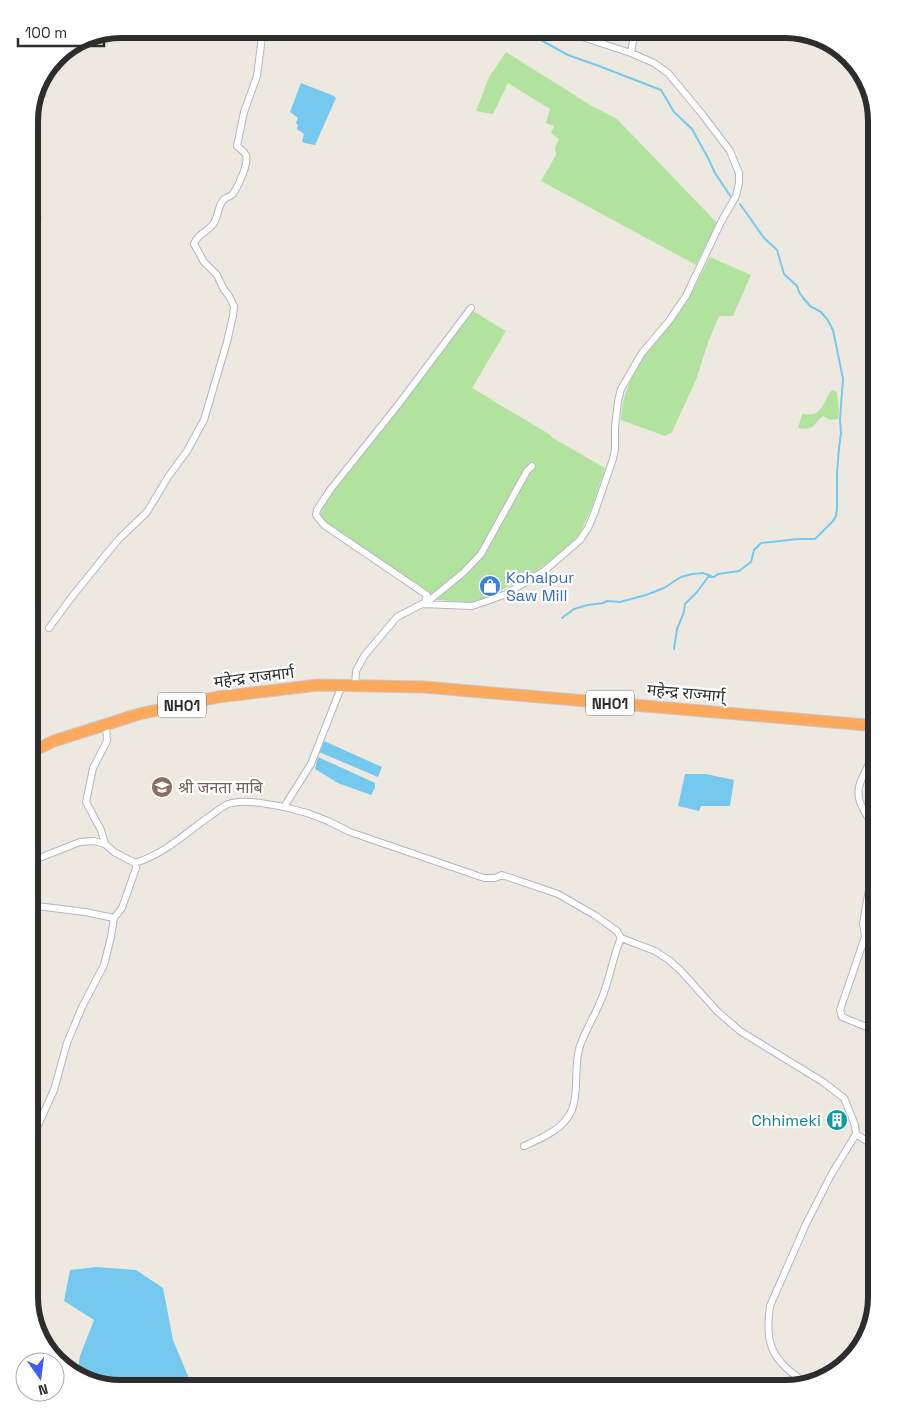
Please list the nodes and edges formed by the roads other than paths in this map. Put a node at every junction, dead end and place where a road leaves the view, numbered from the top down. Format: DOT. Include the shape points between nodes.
graph roads {
  1 [pos="262,38"];
  2 [pos="584,38"];
  3 [pos="634,38"];
  4 [pos="631,54"];
  5 [pos="471,308"];
  6 [pos="532,466"];
  7 [pos="424,604"];
  8 [pos="50,628"];
  9 [pos="342,685"];
  10 [pos="355,686"];
  11 [pos="106,725"];
  12 [pos="868,725"];
  13 [pos="38,749"];
  14 [pos="868,767"];
  15 [pos="284,807"];
  16 [pos="868,817"];
  17 [pos="105,844"];
  18 [pos="38,858"];
  19 [pos="135,863"];
  20 [pos="868,892"];
  21 [pos="38,906"];
  22 [pos="114,918"];
  23 [pos="621,938"];
  24 [pos="868,1028"];
  25 [pos="38,1125"];
  26 [pos="856,1134"];
  27 [pos="868,1142"];
  28 [pos="524,1146"];
  29 [pos="799,1378"];
  1 -- 8 [label="street" via="257,76 244,112 237,146 246,154 244,169 233,194 224,199 213,224 194,244 204,262 217,275 234,306 204,420 147,512 108,552"];
  2 -- 4 [label="street"];
  3 -- 4 [label="street"];
  4 -- 7 [label="street" via="654,63 668,73 730,151 739,173 736,196 686,296 642,353 621,389 612,458 594,514 580,540 544,571 506,594 472,606"];
  5 -- 7 [label="street" via="330,490 316,516 427,595"];
  6 -- 7 [label="street" via="481,554"];
  7 -- 10 [label="street" via="398,617 364,656 356,670"];
  9 -- 10 [label="highway, महेन्द्र राज्मार्ग् / NH01"];
  9 -- 11 [label="highway, महेन्द्र राजमार्ग / NH01" via="218,697 139,714"];
  9 -- 15 [label="street" via="311,764"];
  10 -- 12 [label="highway, महेन्द्र राज्मार्ग् / NH01" via="424,687"];
  11 -- 13 [label="highway, महेन्द्र राजमार्ग / NH01"];
  11 -- 17 [label="street" via="107,741 93,768 86,802"];
  14 -- 16 [label="street" via="860,782 859,793"];
  15 -- 19 [label="street" via="244,802 227,804 171,846"];
  15 -- 23 [label="street" via="484,878 502,875 558,894 596,916 617,931"];
  17 -- 18 [label="street" via="80,842"];
  17 -- 19 [label="street"];
  19 -- 22 [label="street" via="122,908"];
  20 -- 24 [label="street" via="862,923 865,937 840,1010 842,1017"];
  21 -- 22 [label="street"];
  22 -- 25 [label="street" via="104,965 67,1043 54,1090"];
  23 -- 26 [label="street" via="669,960 740,1031 844,1098"];
  23 -- 28 [label="street" via="602,1000 579,1048 572,1109 563,1124"];
  26 -- 27 [label="street"];
  26 -- 29 [label="street" via="806,1224 770,1306 769,1340 773,1352 787,1370"];
}
